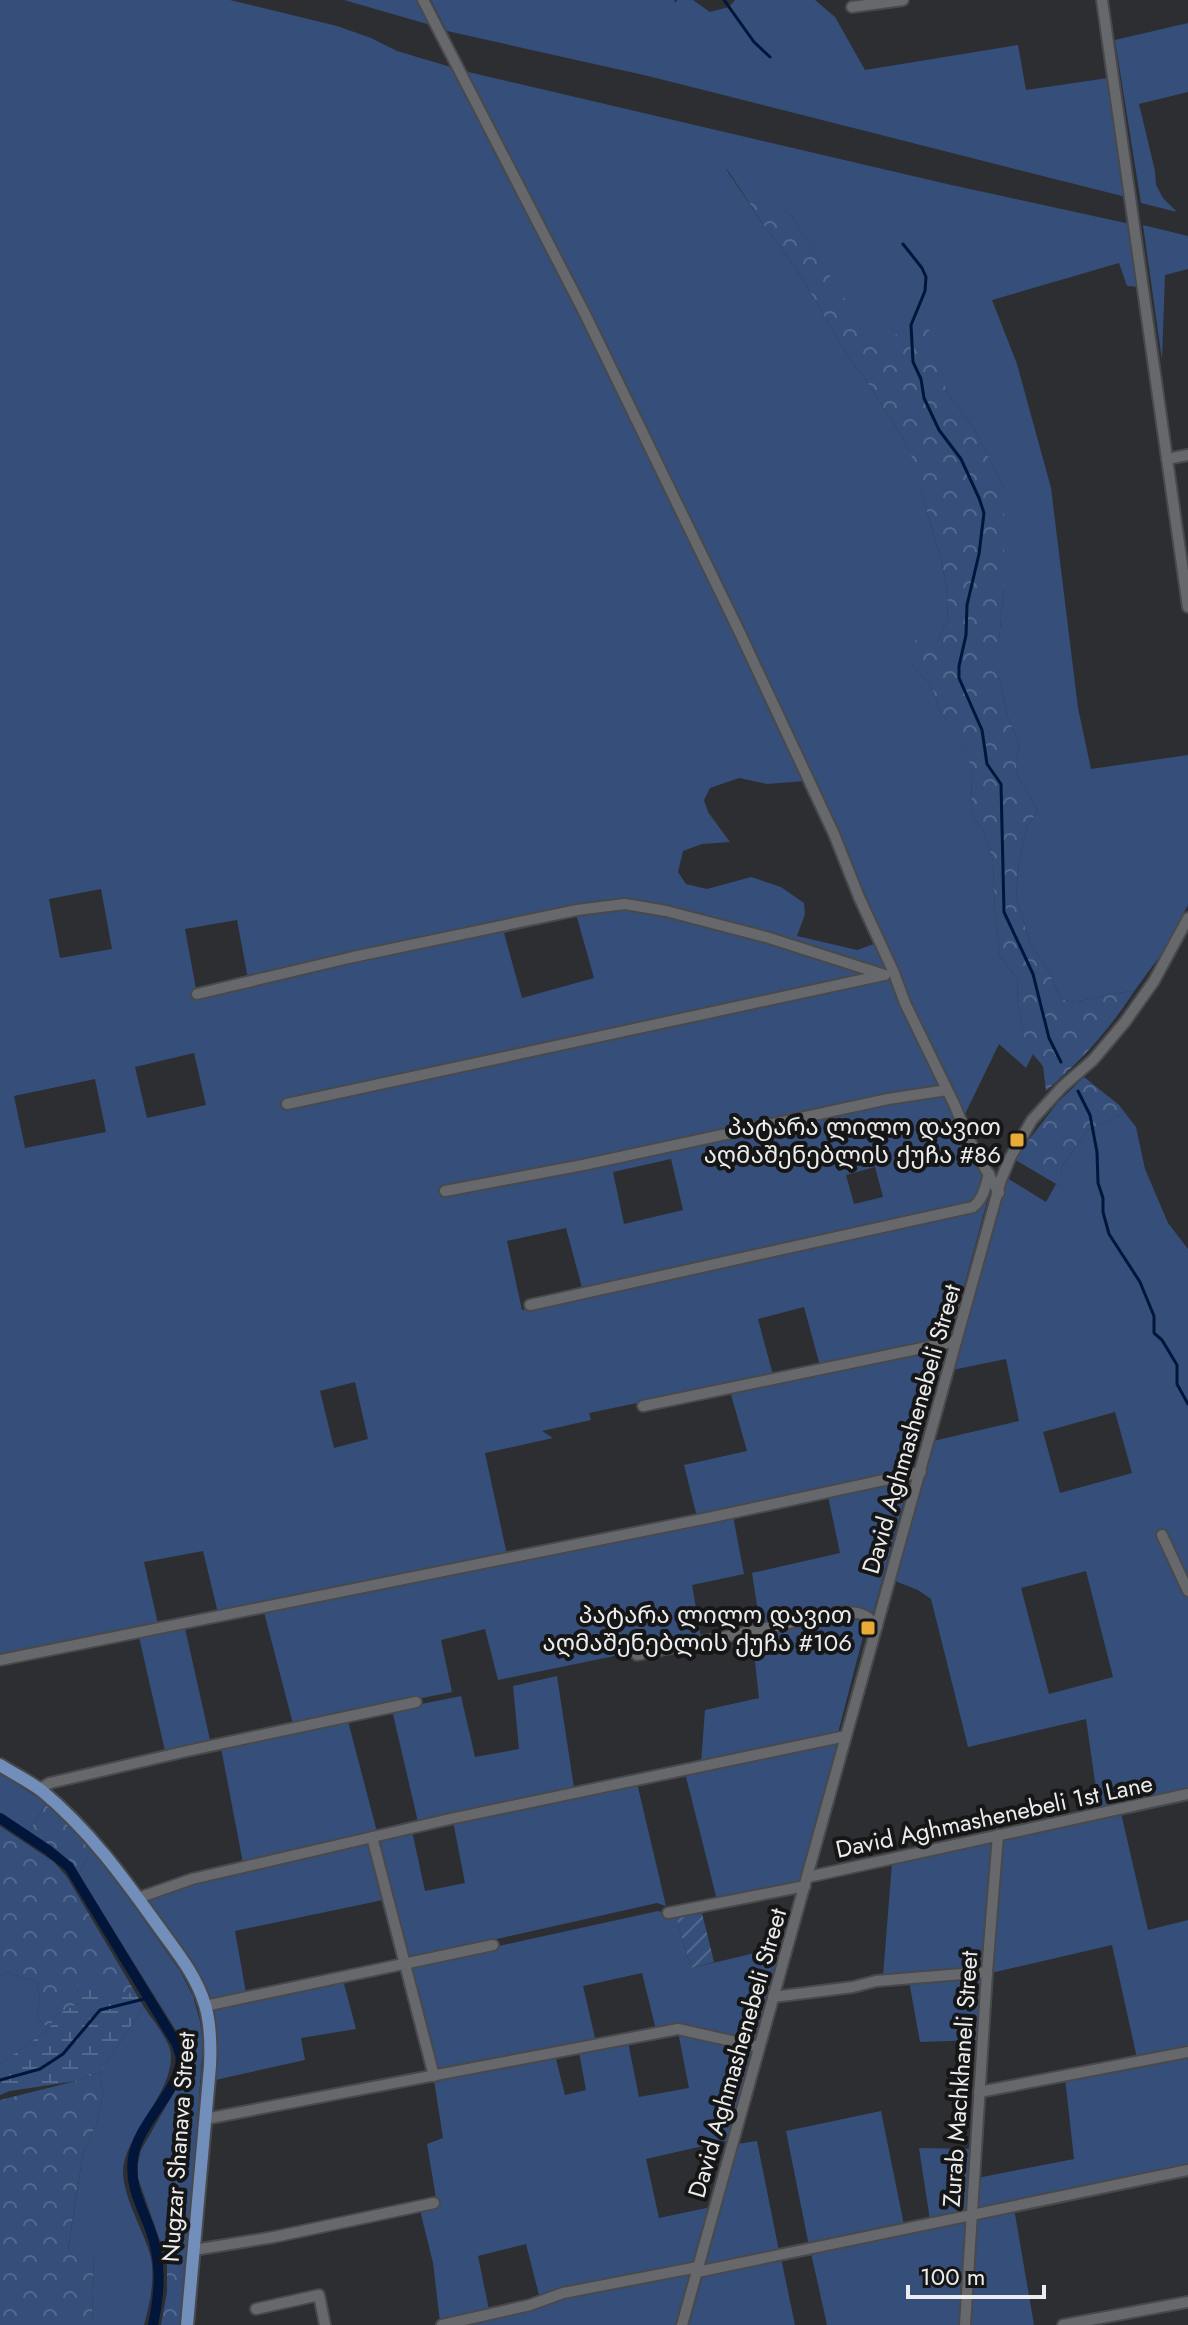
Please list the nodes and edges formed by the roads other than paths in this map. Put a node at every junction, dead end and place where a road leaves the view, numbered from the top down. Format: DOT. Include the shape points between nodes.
graph roads {
  1 [pos="423,0"];
  2 [pos="903,0"];
  3 [pos="1102,0"];
  4 [pos="852,7"];
  5 [pos="1188,455"];
  6 [pos="1167,459"];
  7 [pos="1186,579"];
  8 [pos="1188,607"];
  9 [pos="1188,918"];
  10 [pos="889,974"];
  11 [pos="197,994"];
  12 [pos="947,1090"];
  13 [pos="287,1104"];
  14 [pos="989,1174"];
  15 [pos="445,1191"];
  16 [pos="999,1193"];
  17 [pos="530,1305"];
  18 [pos="956,1341"];
  19 [pos="643,1406"];
  20 [pos="921,1472"];
  21 [pos="1162,1535"];
  22 [pos="1188,1591"];
  23 [pos="877,1626"];
  24 [pos="637,1655"];
  25 [pos="0,1660"];
  26 [pos="416,1702"];
  27 [pos="846,1736"];
  28 [pos="0,1765"];
  29 [pos="39,1789"];
  30 [pos="1188,1794"];
  31 [pos="998,1835"];
  32 [pos="372,1837"];
  33 [pos="807,1881"];
  34 [pos="138,1898"];
  35 [pos="668,1913"];
  36 [pos="493,1945"];
  37 [pos="405,1964"];
  38 [pos="987,1972"];
  39 [pos="773,1997"];
  40 [pos="205,2006"];
  41 [pos="759,2047"];
  42 [pos="1188,2052"];
  43 [pos="434,2076"];
  44 [pos="979,2092"];
  45 [pos="205,2119"];
  46 [pos="1188,2170"];
  47 [pos="434,2203"];
  48 [pos="971,2214"];
  49 [pos="194,2250"];
  50 [pos="698,2270"];
  51 [pos="1188,2302"];
  52 [pos="256,2309"];
  53 [pos="187,2325"];
  54 [pos="325,2325"];
  55 [pos="442,2325"];
  56 [pos="682,2325"];
  57 [pos="965,2325"];
  58 [pos="1063,2325"];
  1 -- 10 [label="street" via="708,566 834,834"];
  2 -- 4 [label="street"];
  3 -- 6 [label="street"];
  5 -- 6 [label="street"];
  6 -- 7 [label="street"];
  7 -- 8 [label="street"];
  9 -- 16 [label="street, David Aghmashenebeli Street" via="1125,1022 1032,1120 1010,1158"];
  10 -- 11 [label="street" via="766,937 625,904 353,957"];
  10 -- 12 [label="street"];
  10 -- 13 [label="street"];
  12 -- 14 [label="street"];
  12 -- 15 [label="street"];
  14 -- 16 [label="street"];
  14 -- 17 [label="street" via="983,1196 973,1207"];
  16 -- 18 [label="street, David Aghmashenebeli Street"];
  18 -- 19 [label="street"];
  18 -- 20 [label="street, David Aghmashenebeli Street"];
  20 -- 23 [label="street, David Aghmashenebeli Street"];
  20 -- 25 [label="street"];
  21 -- 22 [label="street"];
  23 -- 24 [label="street" via="867,1615 842,1612"];
  23 -- 27 [label="street, David Aghmashenebeli Street"];
  26 -- 29 [label="street"];
  27 -- 32 [label="street"];
  27 -- 33 [label="street, David Aghmashenebeli Street"];
  28 -- 29 [label="main road, Nugzar Shanava Street"];
  29 -- 34 [label="main road, Nugzar Shanava Street" via="100,1846"];
  30 -- 31 [label="street, David Aghmashenebeli 1st Lane"];
  31 -- 33 [label="street, David Aghmashenebeli 1st Lane"];
  31 -- 38 [label="street, Zurab Machkhaneli Street"];
  32 -- 34 [label="street" via="192,1879"];
  32 -- 37 [label="street"];
  33 -- 35 [label="street, David Aghmashenebeli 1st Lane"];
  33 -- 39 [label="street, David Aghmashenebeli Street"];
  34 -- 40 [label="main road, Nugzar Shanava Street" via="197,1983"];
  36 -- 37 [label="street"];
  37 -- 40 [label="street"];
  37 -- 43 [label="street"];
  38 -- 39 [label="street"];
  38 -- 44 [label="street, Zurab Machkhaneli Street"];
  39 -- 41 [label="street, David Aghmashenebeli Street"];
  40 -- 45 [label="main road, Nugzar Shanava Street" via="211,2047"];
  41 -- 43 [label="street" via="678,2029"];
  41 -- 50 [label="street, David Aghmashenebeli Street"];
  42 -- 44 [label="street"];
  43 -- 45 [label="street"];
  44 -- 48 [label="street, Zurab Machkhaneli Street"];
  45 -- 49 [label="main road, Nugzar Shanava Street"];
  46 -- 48 [label="street"];
  47 -- 49 [label="street"];
  48 -- 50 [label="street"];
  48 -- 57 [label="street, Zurab Machkhaneli Street"];
  49 -- 53 [label="main road, Nugzar Shanava Street"];
  50 -- 55 [label="street" via="563,2293"];
  50 -- 56 [label="street, David Aghmashenebeli Street"];
  51 -- 58 [label="street"];
  52 -- 54 [label="street" via="319,2295"];
}
